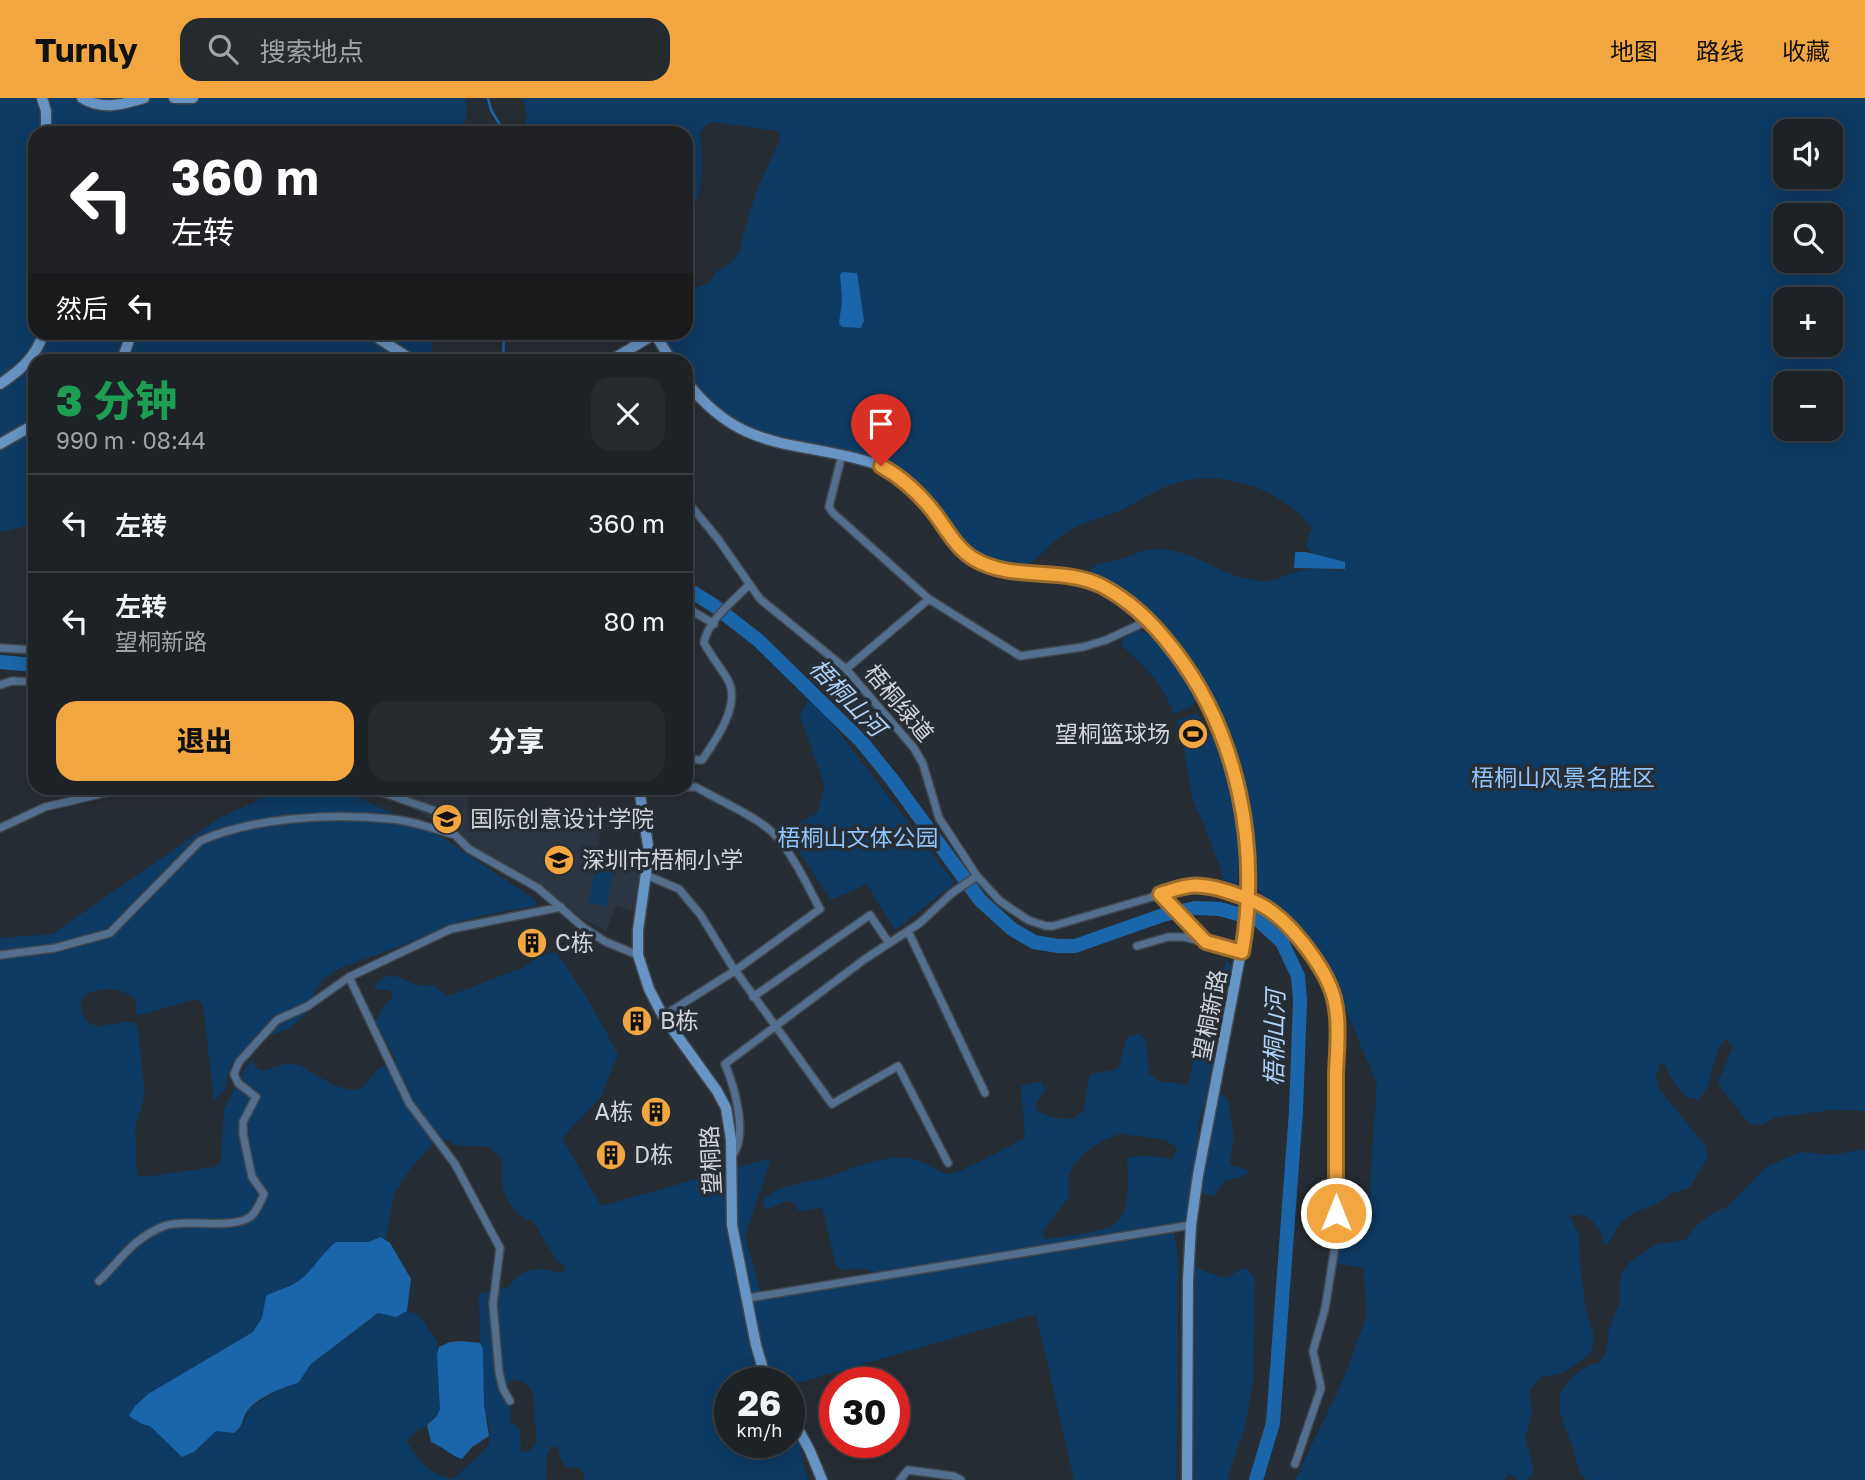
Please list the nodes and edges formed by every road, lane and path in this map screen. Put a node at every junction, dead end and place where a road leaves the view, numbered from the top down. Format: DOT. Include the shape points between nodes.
graph roads {
  1 [pos="43,98"];
  2 [pos="82,98"];
  3 [pos="145,98"];
  4 [pos="174,98"];
  5 [pos="193,98"];
  6 [pos="46,126"];
  7 [pos="381,340"];
  8 [pos="644,340"];
  9 [pos="403,354"];
  10 [pos="621,354"];
  11 [pos="28,362"];
  12 [pos="0,384"];
  13 [pos="693,388"];
  14 [pos="28,428"];
  15 [pos="0,444"];
  16 [pos="842,455"];
  17 [pos="693,509"];
  18 [pos="749,585"];
  19 [pos="929,598"];
  20 [pos="693,610"];
  21 [pos="1149,620"];
  22 [pos="716,622"];
  23 [pos="0,648"];
  24 [pos="28,650"];
  25 [pos="846,670"];
  26 [pos="28,682"];
  27 [pos="0,685"];
  28 [pos="693,759"];
  29 [pos="693,788"];
  30 [pos="96,795"];
  31 [pos="389,795"];
  32 [pos="640,795"];
  33 [pos="0,828"];
  34 [pos="455,835"];
  35 [pos="646,875"];
  36 [pos="975,877"];
  37 [pos="1160,894"];
  38 [pos="561,908"];
  39 [pos="908,931"];
  40 [pos="1206,942"];
  41 [pos="890,943"];
  42 [pos="1137,946"];
  43 [pos="1243,946"];
  44 [pos="0,955"];
  45 [pos="638,955"];
  46 [pos="735,971"];
  47 [pos="349,977"];
  48 [pos="754,997"];
  49 [pos="663,1016"];
  50 [pos="775,1026"];
  51 [pos="985,1093"];
  52 [pos="732,1156"];
  53 [pos="948,1163"];
  54 [pos="1191,1225"];
  55 [pos="99,1281"];
  56 [pos="748,1298"];
  57 [pos="765,1367"];
  58 [pos="510,1401"];
  59 [pos="805,1442"];
  60 [pos="1295,1464"];
  61 [pos="821,1480"];
  62 [pos="900,1480"];
  63 [pos="961,1480"];
  64 [pos="1187,1480"];
  1 -- 6 [label="street"];
  2 -- 3 [label="street" via="110,106"];
  4 -- 5 [label="street"];
  7 -- 9 [label="street"];
  8 -- 10 [label="street"];
  11 -- 12 [label="street"];
  13 -- 16 [label="street, 望桐新路" via="738,428 774,443"];
  14 -- 15 [label="street"];
  16 -- 19 [label="street" via="829,507"];
  16 -- 21 [label="street, 望桐新路" via="881,466 908,484 972,558 1015,573 1088,580 1121,597"];
  17 -- 18 [label="street, 梧桐绿道"];
  18 -- 22 [label="street"];
  18 -- 25 [label="street, 梧桐绿道"];
  19 -- 21 [label="street" via="1020,656 1083,647"];
  19 -- 25 [label="street"];
  20 -- 22 [label="street"];
  21 -- 43 [label="street, 望桐新路, bridge" via="1205,697 1242,803 1247,854"];
  22 -- 28 [label="street" via="704,643 729,681 729,707 720,735 702,760"];
  23 -- 24 [label="street"];
  25 -- 36 [label="street, 梧桐绿道" via="914,748 939,818"];
  26 -- 27 [label="street"];
  29 -- 46 [label="street" via="775,835 820,909"];
  30 -- 33 [label="street" via="45,807"];
  31 -- 34 [label="street" via="433,810"];
  32 -- 35 [label="street, 望桐路" via="649,852"];
  34 -- 38 [label="street" via="469,849 522,877"];
  34 -- 44 [label="street" via="393,819 344,817 219,832 200,841 110,933 55,948"];
  35 -- 45 [label="street, 望桐路"];
  35 -- 46 [label="street" via="679,889"];
  36 -- 37 [label="street, 梧桐绿道" via="1000,901 1046,926"];
  36 -- 39 [label="street"];
  37 -- 40 [label="street"];
  37 -- 60 [label="street, 梧桐绿道" via="1202,886 1263,906 1299,939 1335,1000 1336,1240 1313,1351 1321,1388"];
  38 -- 45 [label="street" via="606,942"];
  38 -- 47 [label="street" via="451,929"];
  39 -- 41 [label="street"];
  39 -- 51 [label="street"];
  40 -- 42 [label="street" via="1168,937"];
  40 -- 43 [label="street"];
  41 -- 48 [label="street" via="870,915"];
  41 -- 50 [label="street"];
  43 -- 54 [label="street, 望桐新路"];
  45 -- 49 [label="street, 望桐路"];
  46 -- 48 [label="street"];
  46 -- 49 [label="street"];
  47 -- 55 [label="street" via="309,1006 277,1020 239,1062 234,1074 256,1097 243,1122 243,1135 252,1178 264,1194 250,1217 165,1226 138,1239"];
  47 -- 58 [label="street" via="409,1103 455,1164 500,1248 493,1304 499,1372"];
  48 -- 50 [label="street"];
  49 -- 52 [label="street, 望桐路" via="726,1108"];
  50 -- 52 [label="street" via="725,1064 735,1088 740,1129"];
  50 -- 53 [label="street" via="832,1104 898,1066"];
  52 -- 56 [label="street, 望桐路" via="732,1225"];
  54 -- 56 [label="street"];
  54 -- 64 [label="street, 望桐新路"];
  56 -- 57 [label="street, 望桐路"];
  59 -- 61 [label="street"];
  62 -- 63 [label="street" via="908,1470"];
}
